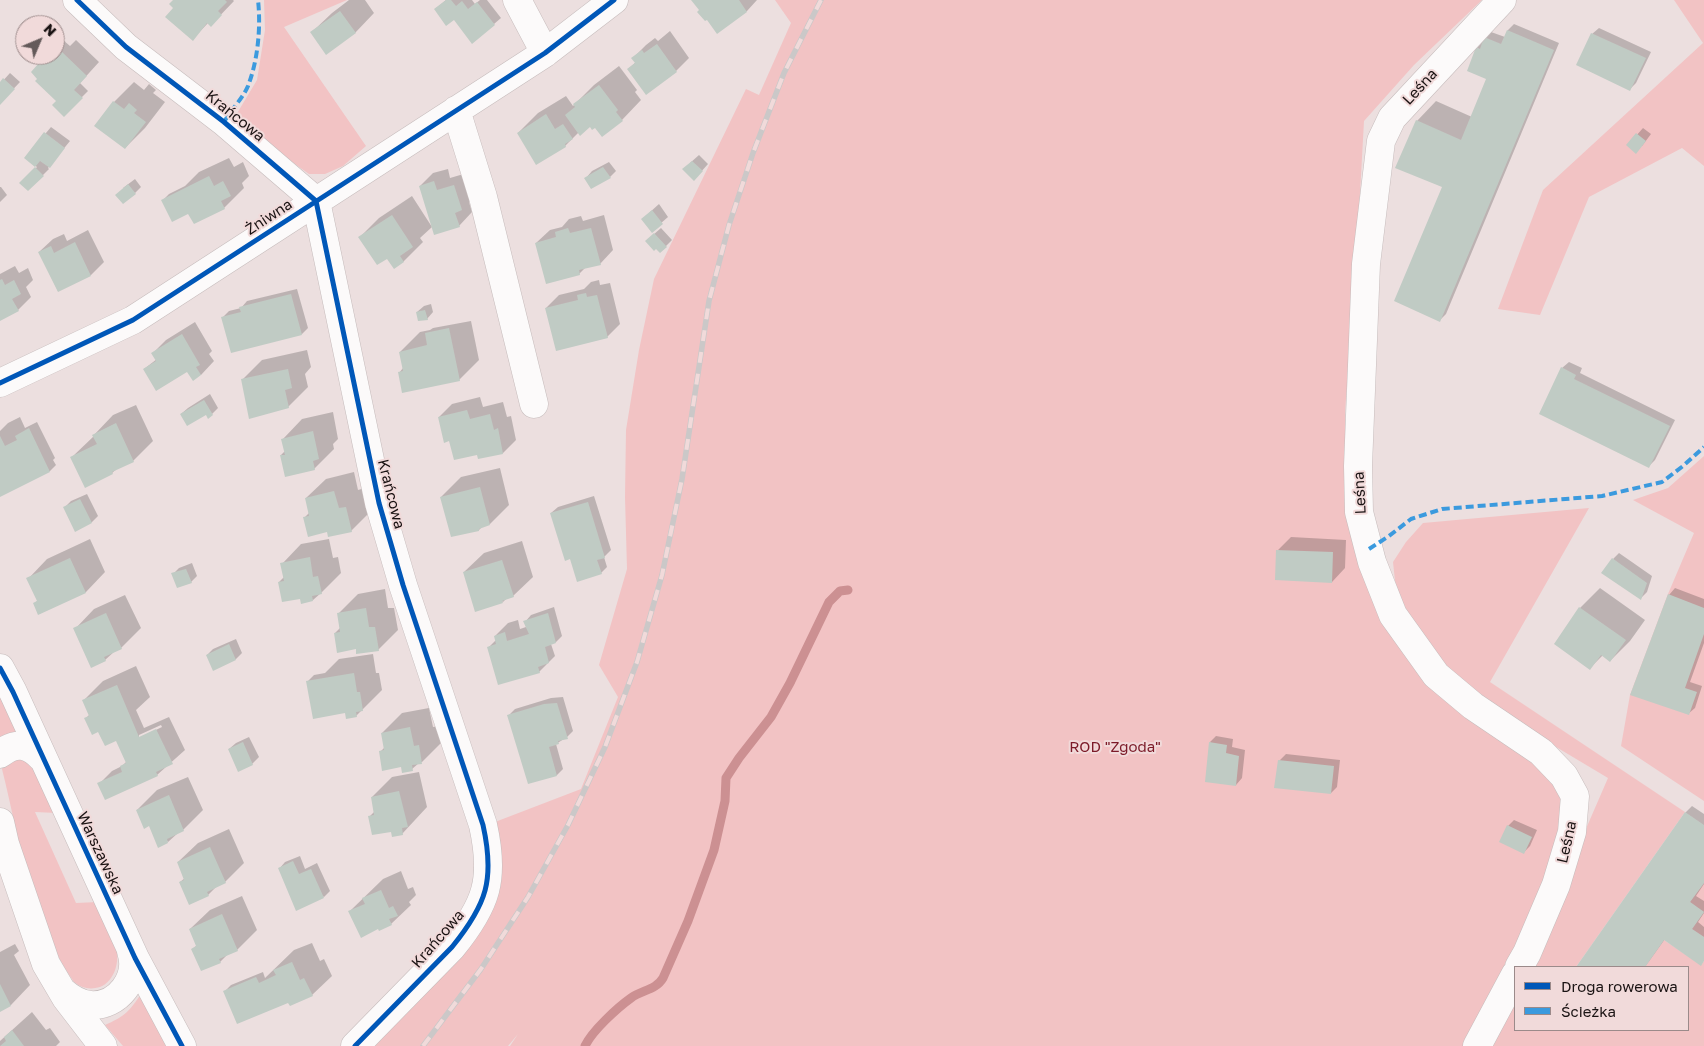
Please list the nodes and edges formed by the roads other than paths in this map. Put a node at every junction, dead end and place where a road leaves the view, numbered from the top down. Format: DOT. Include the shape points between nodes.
graph roads {
  1 [pos="77,0"];
  2 [pos="516,0"];
  3 [pos="614,0"];
  4 [pos="1502,0"];
  5 [pos="545,53"];
  6 [pos="456,110"];
  7 [pos="316,201"];
  8 [pos="0,383"];
  9 [pos="534,404"];
  10 [pos="0,668"];
  11 [pos="0,754"];
  12 [pos="42,758"];
  13 [pos="0,822"];
  14 [pos="128,944"];
  15 [pos="1519,966"];
  16 [pos="1514,977"];
  17 [pos="56,981"];
  18 [pos="103,1046"];
  19 [pos="182,1046"];
  20 [pos="355,1046"];
  21 [pos="1477,1046"];
  1 -- 7 [label="street, Krańcowa" via="126,47 224,122"];
  2 -- 5 [label="street"];
  3 -- 5 [label="street, Żniwna"];
  4 -- 15 [label="street, Leśna" via="1392,118 1381,141 1366,264 1358,466 1359,512 1372,562 1393,615 1436,675 1472,706 1541,752 1564,776 1575,796 1572,832 1556,885"];
  5 -- 6 [label="street, Żniwna"];
  6 -- 7 [label="street, Żniwna"];
  6 -- 9 [label="street" via="484,197"];
  7 -- 8 [label="street, Żniwna" via="133,320"];
  7 -- 20 [label="street, Krańcowa" via="379,503 483,825 489,866 482,904 463,933"];
  10 -- 12 [label="street, Warszawska"];
  11 -- 12 [label="street" via="12,747 26,746"];
  12 -- 14 [label="street, Warszawska"];
  13 -- 17 [label="street, Warszawska" via="46,964"];
  14 -- 17 [label="street, Warszawska" via="132,954 132,976 128,986 112,1000 102,1004 80,1003 62,991"];
  14 -- 19 [label="street, Warszawska"];
  16 -- 21 [label="street"];
  17 -- 18 [label="street, Warszawska"];
}
